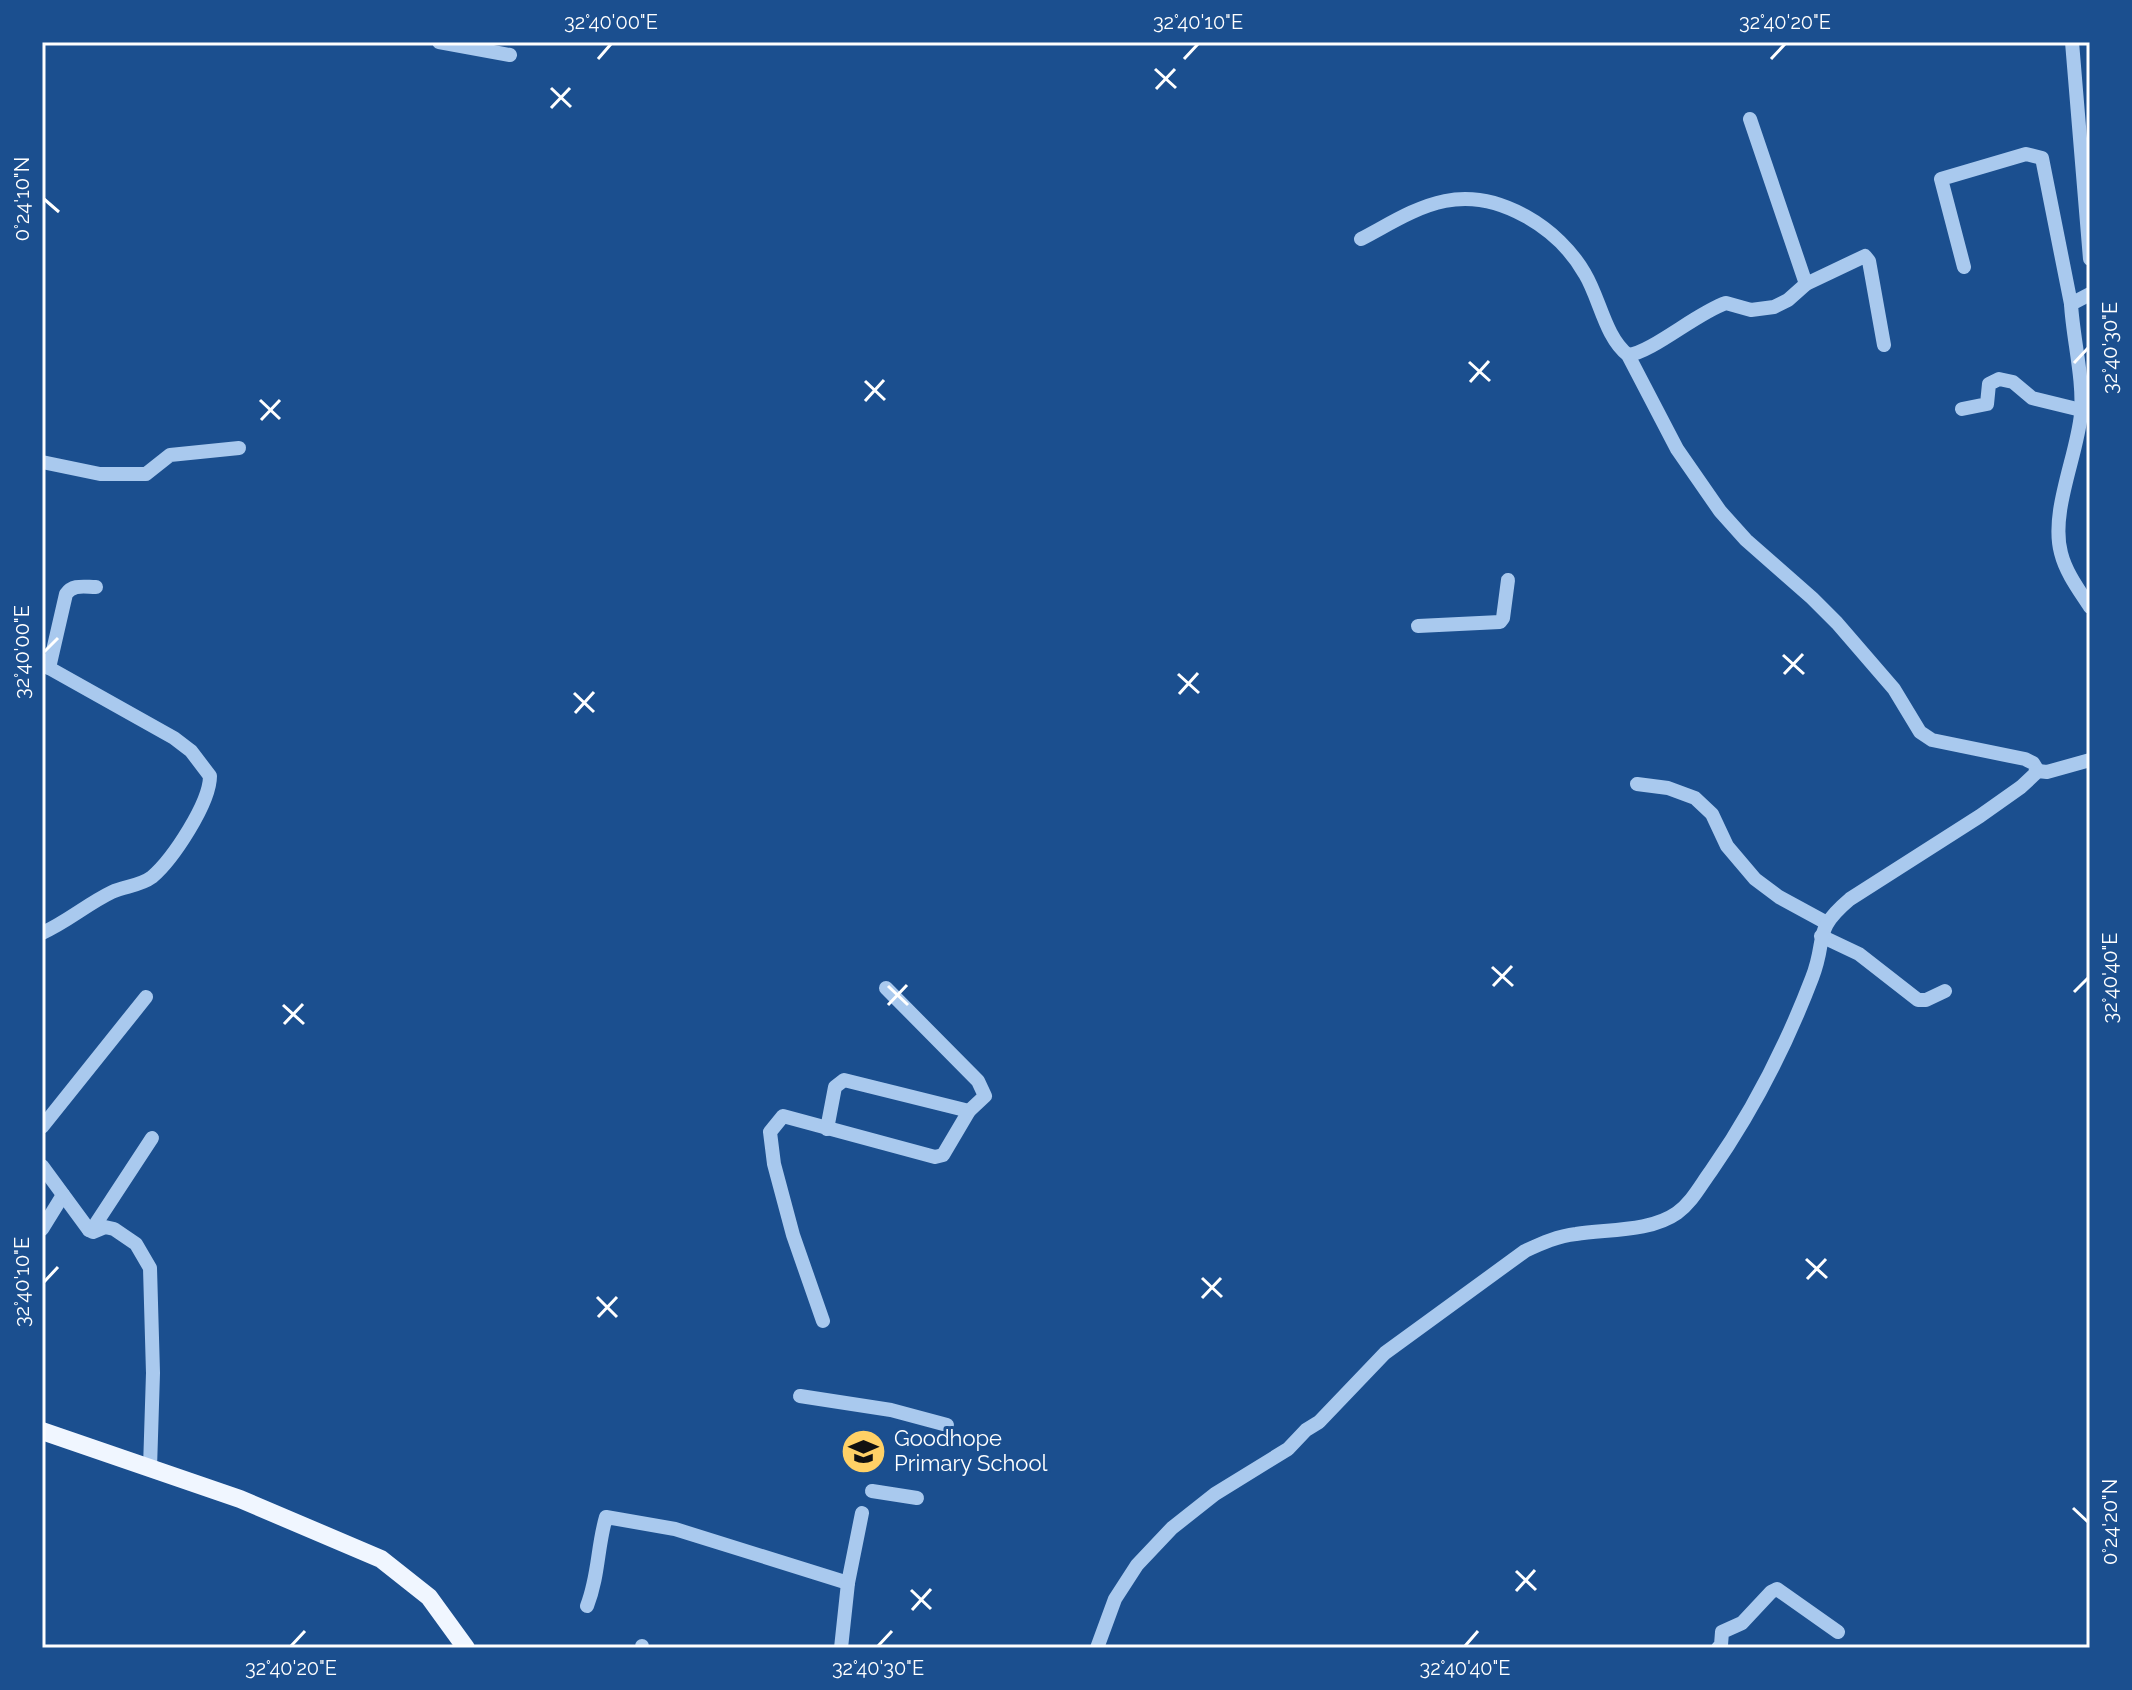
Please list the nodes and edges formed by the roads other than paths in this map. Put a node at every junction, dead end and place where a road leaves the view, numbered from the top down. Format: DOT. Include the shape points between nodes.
graph roads {
  1 [pos="439,42"];
  2 [pos="2072,42"];
  3 [pos="510,55"];
  4 [pos="1750,119"];
  5 [pos="1361,239"];
  6 [pos="2090,259"];
  7 [pos="1964,267"];
  8 [pos="1806,284"];
  9 [pos="2090,294"];
  10 [pos="2071,304"];
  11 [pos="1884,345"];
  12 [pos="1628,355"];
  13 [pos="1962,409"];
  14 [pos="2081,410"];
  15 [pos="239,448"];
  16 [pos="42,462"];
  17 [pos="1508,580"];
  18 [pos="96,587"];
  19 [pos="2090,607"];
  20 [pos="1418,626"];
  21 [pos="46,666"];
  22 [pos="2090,760"];
  23 [pos="2038,771"];
  24 [pos="1637,784"];
  25 [pos="1823,929"];
  26 [pos="42,933"];
  27 [pos="886,988"];
  28 [pos="1945,991"];
  29 [pos="146,997"];
  30 [pos="969,1111"];
  31 [pos="42,1127"];
  32 [pos="827,1129"];
  33 [pos="152,1138"];
  34 [pos="42,1166"];
  35 [pos="63,1195"];
  36 [pos="42,1229"];
  37 [pos="89,1230"];
  38 [pos="823,1321"];
  39 [pos="800,1396"];
  40 [pos="947,1425"];
  41 [pos="42,1431"];
  42 [pos="150,1468"];
  43 [pos="872,1491"];
  44 [pos="917,1498"];
  45 [pos="862,1513"];
  46 [pos="848,1583"];
  47 [pos="587,1606"];
  48 [pos="1838,1632"];
  49 [pos="466,1648"];
  50 [pos="841,1648"];
  51 [pos="1097,1648"];
  52 [pos="1718,1648"];
  1 -- 3 [label="street"];
  2 -- 6 [label="street"];
  4 -- 8 [label="street"];
  5 -- 12 [label="street" via="1420,209 1465,198 1521,213 1577,262 1616,346"];
  7 -- 10 [label="street" via="1941,179 2026,154 2042,158"];
  8 -- 11 [label="street" via="1859,257 1867,258"];
  8 -- 12 [label="street" via="1774,307 1718,306 1639,354"];
  9 -- 10 [label="street"];
  10 -- 14 [label="street"];
  12 -- 23 [label="street" via="1665,429 1720,511 1837,623 1894,689 1920,732 1932,740 2025,759"];
  13 -- 14 [label="street" via="1987,404 1989,384 1999,379 2013,382 2032,398"];
  14 -- 19 [label="street" via="2059,537 2067,567"];
  15 -- 16 [label="street" via="170,455 146,474 100,474"];
  17 -- 20 [label="street" via="1500,622"];
  18 -- 21 [label="street" via="75,586 66,594"];
  21 -- 26 [label="street" via="174,738 204,766 210,786 156,873"];
  22 -- 23 [label="street"];
  23 -- 25 [label="street" via="1980,816 1850,899"];
  24 -- 25 [label="street" via="1695,798 1712,814 1727,846 1755,879"];
  25 -- 28 [label="street" via="1918,1000"];
  25 -- 51 [label="street" via="1814,974 1775,1064 1692,1199 1663,1220 1573,1234 1525,1251 1385,1353 1288,1449 1172,1528 1137,1565 1115,1599"];
  27 -- 30 [label="street" via="983,1088 985,1096"];
  29 -- 31 [label="street"];
  30 -- 32 [label="street" via="943,1155 935,1157"];
  30 -- 32 [label="street" via="844,1080 835,1087"];
  32 -- 38 [label="street" via="783,1116 770,1132 793,1235"];
  33 -- 37 [label="street"];
  34 -- 35 [label="street"];
  35 -- 36 [label="street"];
  35 -- 37 [label="street"];
  37 -- 42 [label="street" via="105,1227 125,1235 150,1268"];
  39 -- 40 [label="street"];
  41 -- 42 [label="main road"];
  42 -- 49 [label="main road" via="240,1499 381,1559 429,1597"];
  43 -- 44 [label="street"];
  45 -- 46 [label="street"];
  46 -- 47 [label="street" via="675,1529 606,1517"];
  46 -- 50 [label="street"];
  48 -- 52 [label="street" via="1777,1589 1742,1623 1722,1632"];
}
